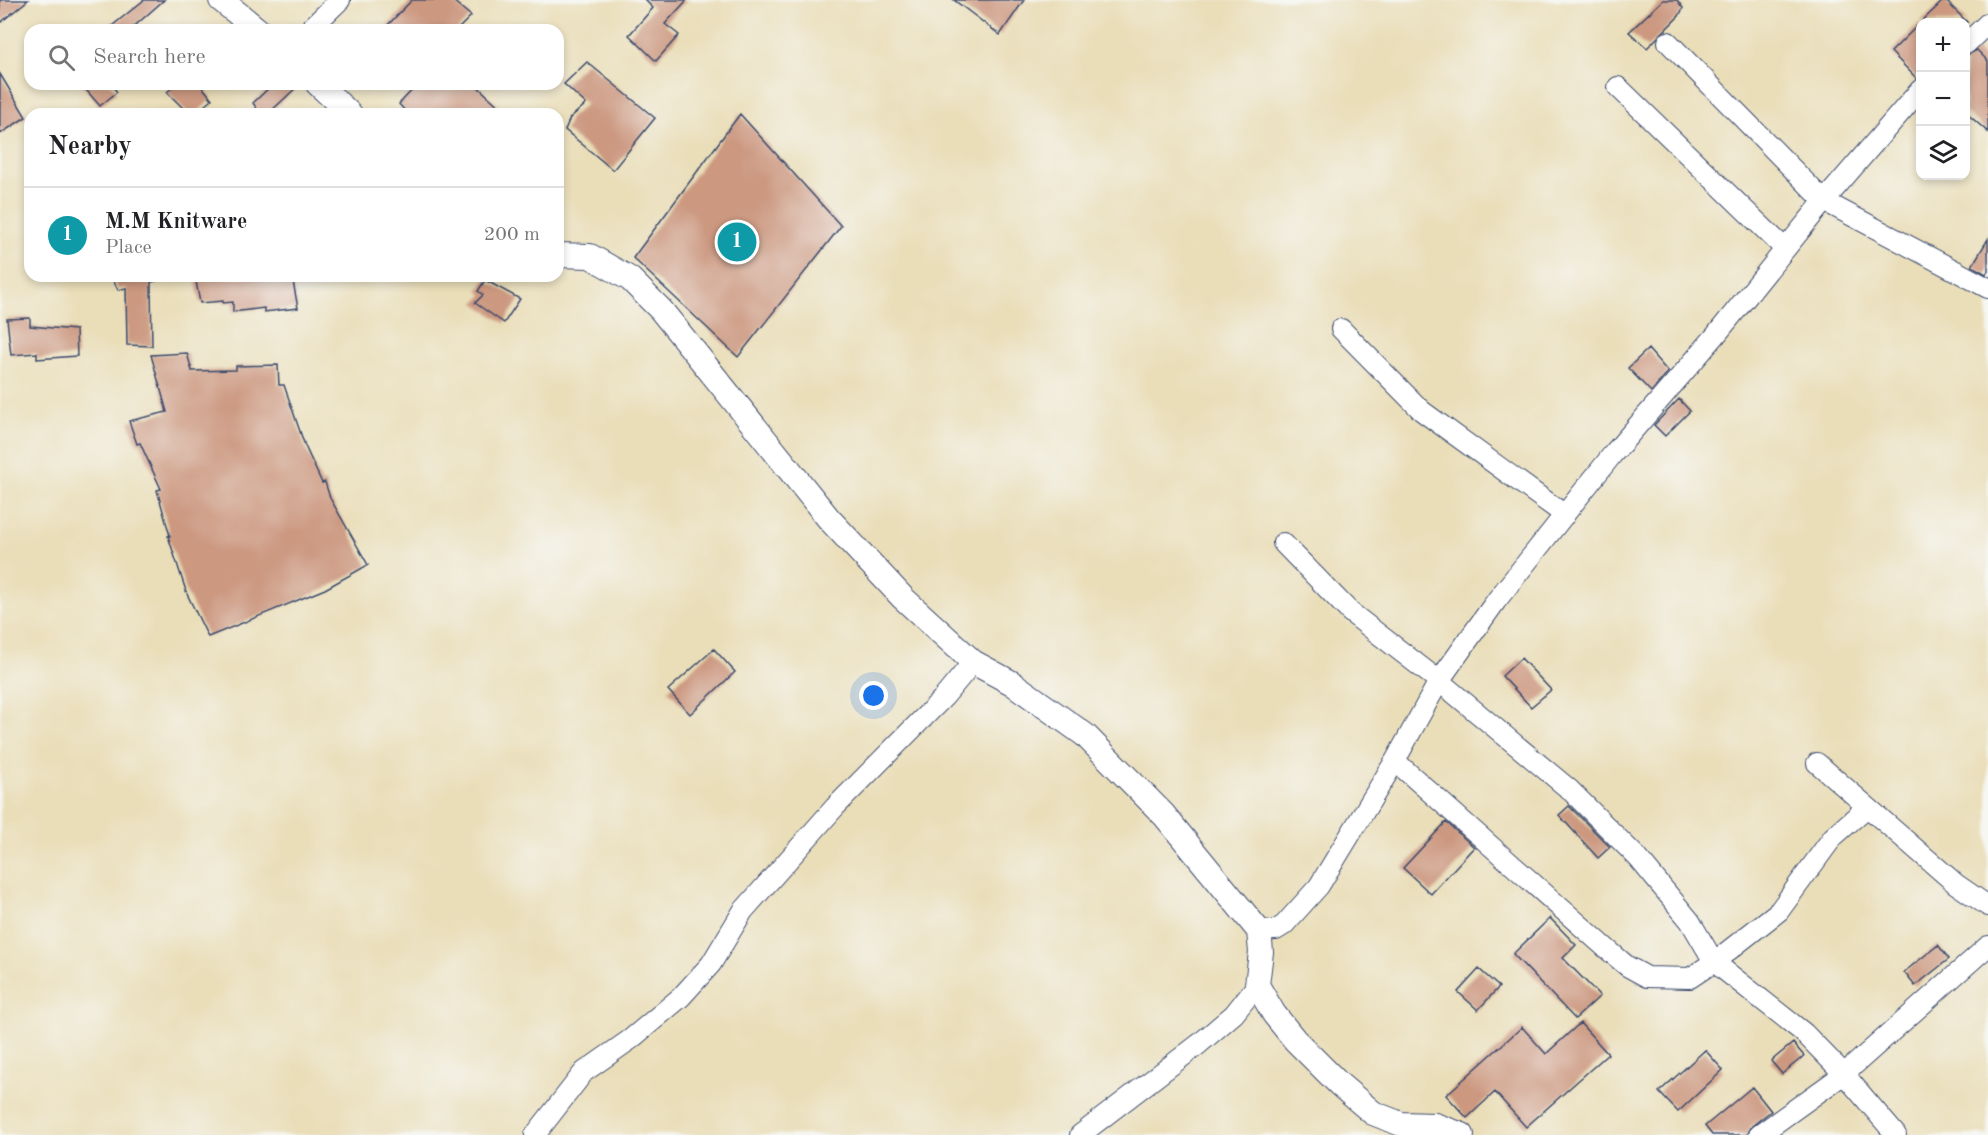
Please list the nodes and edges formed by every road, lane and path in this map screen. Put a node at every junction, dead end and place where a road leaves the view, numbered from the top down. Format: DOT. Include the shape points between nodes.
graph roads {
  1 [pos="221,0"];
  2 [pos="340,0"];
  3 [pos="1988,23"];
  4 [pos="251,24"];
  5 [pos="315,24"];
  6 [pos="1970,39"];
  7 [pos="1668,42"];
  8 [pos="1617,87"];
  9 [pos="325,90"];
  10 [pos="1916,95"];
  11 [pos="344,108"];
  12 [pos="1824,201"];
  13 [pos="1785,249"];
  14 [pos="564,255"];
  15 [pos="1988,288"];
  16 [pos="1341,329"];
  17 [pos="1565,515"];
  18 [pos="1283,543"];
  19 [pos="973,662"];
  20 [pos="1439,681"];
  21 [pos="1395,761"];
  22 [pos="1817,763"];
  23 [pos="1867,807"];
  24 [pos="1988,906"];
  25 [pos="1259,931"];
  26 [pos="1988,946"];
  27 [pos="1714,962"];
  28 [pos="1257,985"];
  29 [pos="1844,1074"];
  30 [pos="535,1135"];
  31 [pos="1080,1135"];
  32 [pos="1462,1135"];
  33 [pos="1759,1135"];
  34 [pos="1896,1135"];
  1 -- 4 [label="street"];
  2 -- 5 [label="street"];
  3 -- 6 [label="street"];
  7 -- 12 [label="street"];
  8 -- 13 [label="street"];
  9 -- 11 [label="street"];
  10 -- 12 [label="street"];
  12 -- 13 [label="street"];
  12 -- 15 [label="street"];
  13 -- 17 [label="street"];
  14 -- 19 [label="street" via="590,256 630,279 661,310 829,519 903,598"];
  16 -- 17 [label="street" via="1422,411"];
  17 -- 20 [label="street"];
  18 -- 20 [label="street" via="1350,612"];
  19 -- 25 [label="street" via="1012,682 1085,735 1164,815"];
  19 -- 30 [label="street" via="743,911 711,964 681,997 584,1072"];
  20 -- 21 [label="street"];
  20 -- 27 [label="street" via="1570,790 1638,858 1690,921"];
  21 -- 25 [label="street" via="1319,886 1284,925"];
  21 -- 27 [label="street" via="1627,966 1647,977 1690,978"];
  22 -- 23 [label="street"];
  23 -- 24 [label="street" via="1956,884"];
  23 -- 27 [label="street" via="1833,837 1779,911"];
  25 -- 28 [label="street" via="1262,952"];
  26 -- 29 [label="street"];
  27 -- 29 [label="street" via="1804,1033"];
  28 -- 31 [label="street" via="1233,1014 1199,1044"];
  28 -- 32 [label="street" via="1295,1040 1373,1113 1401,1124 1435,1125"];
  29 -- 33 [label="street"];
  29 -- 34 [label="street"];
}
